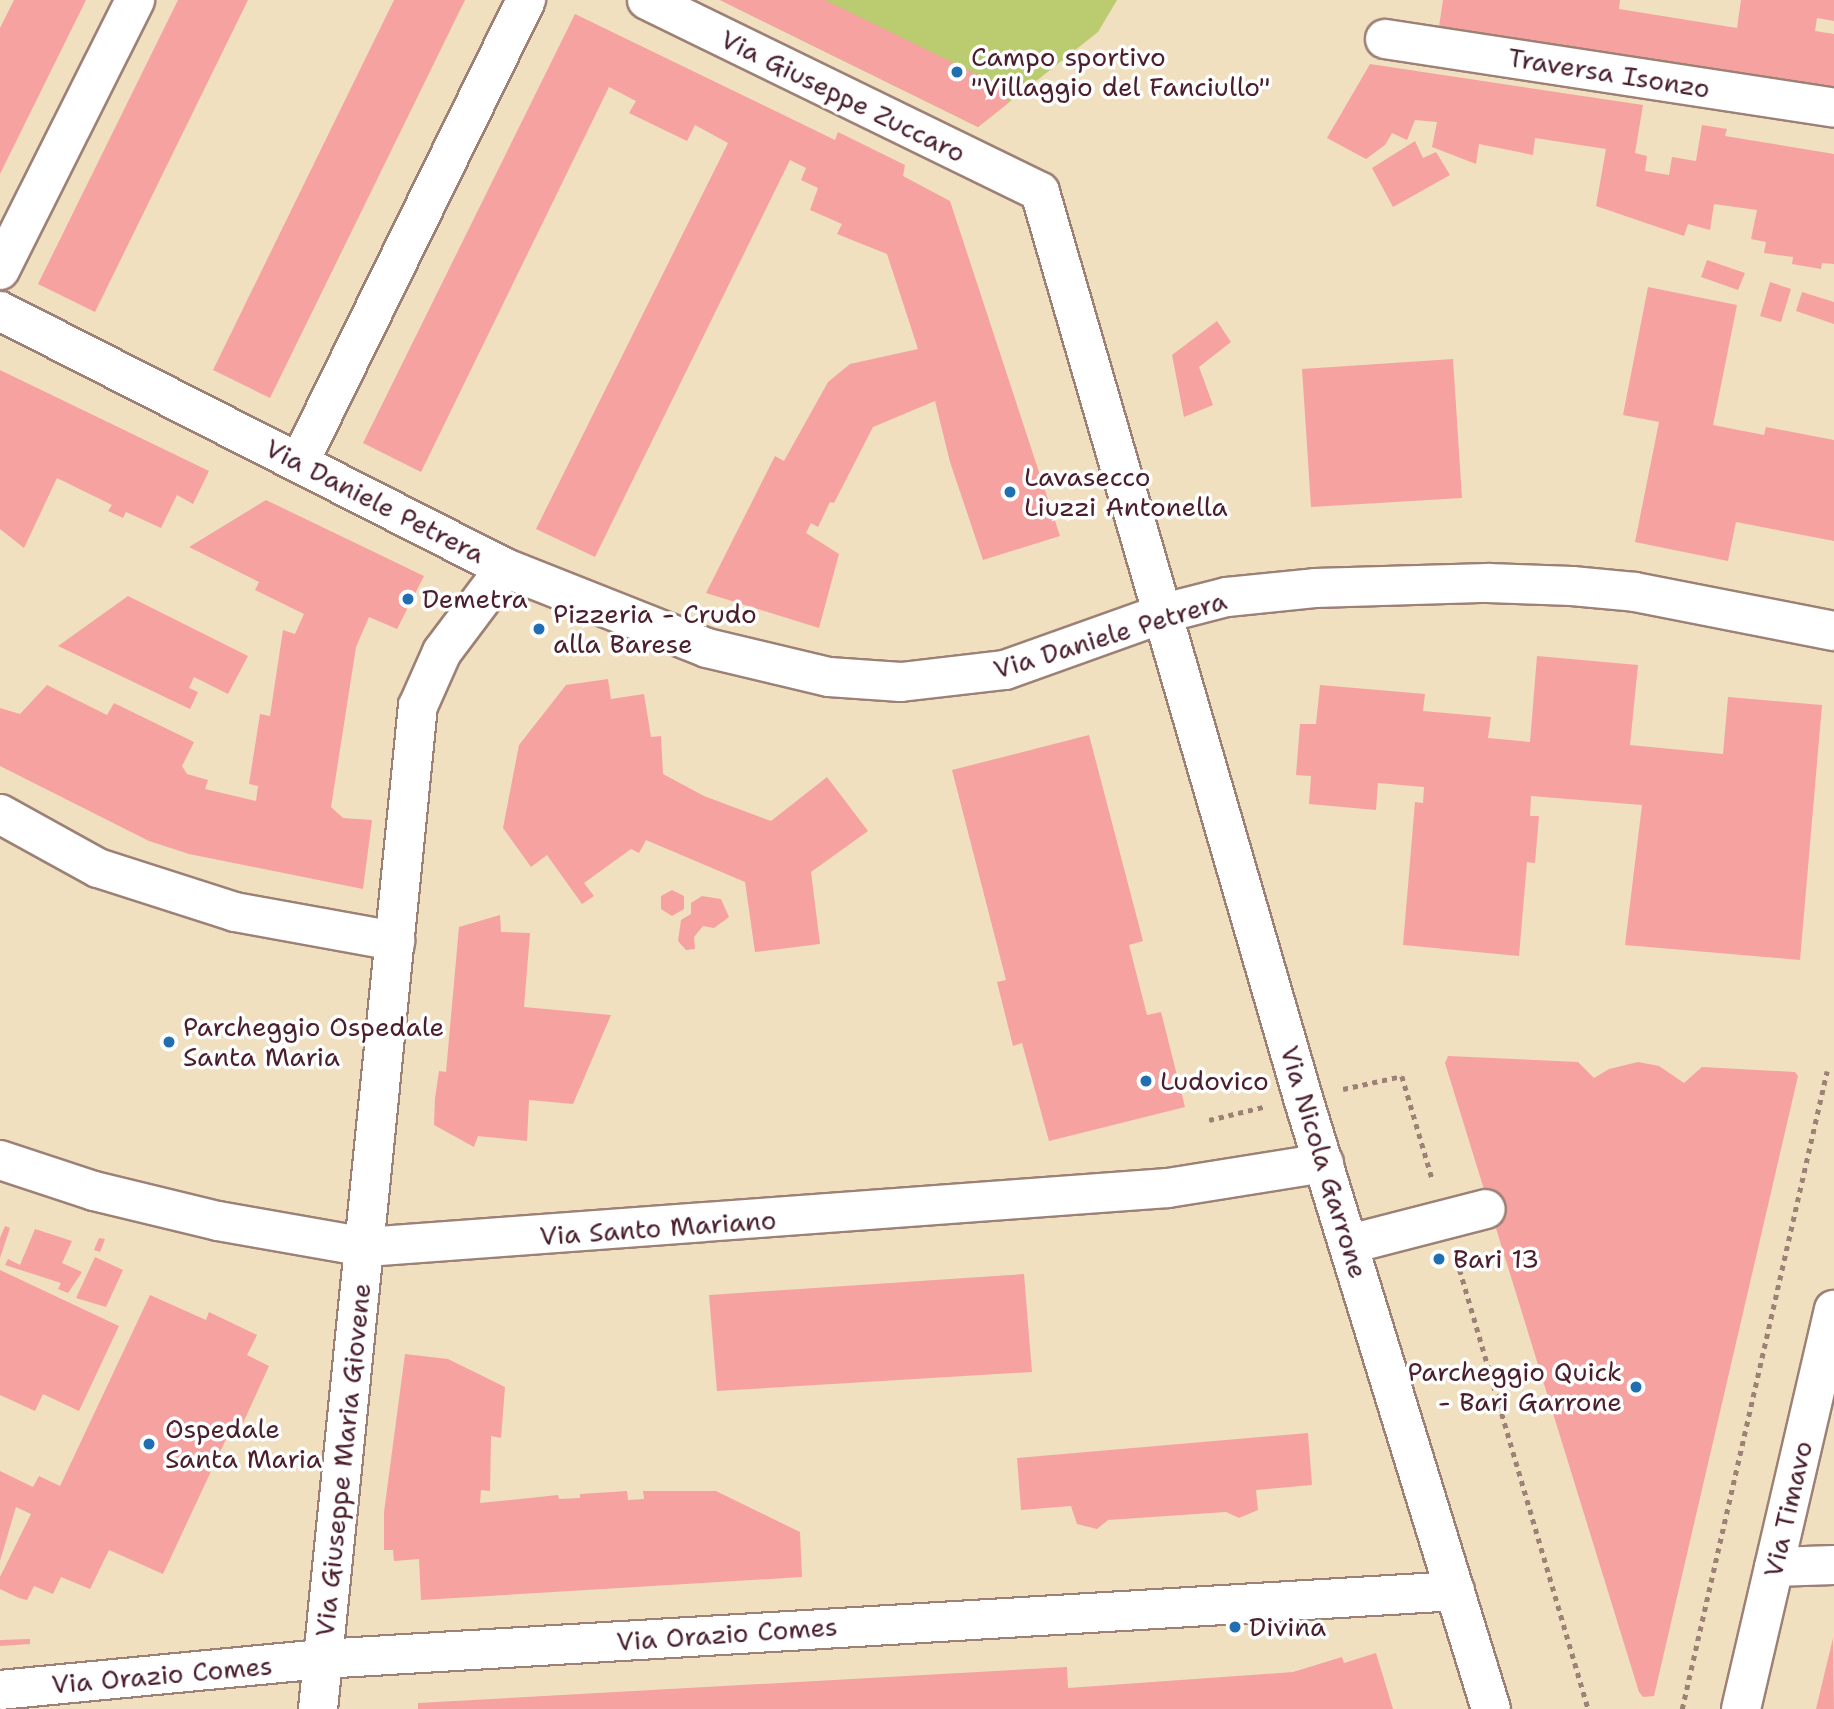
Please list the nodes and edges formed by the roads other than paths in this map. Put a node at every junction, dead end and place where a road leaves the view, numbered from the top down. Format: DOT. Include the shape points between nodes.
graph roads {
  1 [pos="135,0"];
  2 [pos="526,0"];
  3 [pos="647,0"];
  4 [pos="1385,39"];
  5 [pos="1834,108"];
  6 [pos="1040,192"];
  7 [pos="0,270"];
  8 [pos="0,312"];
  9 [pos="299,463"];
  10 [pos="505,568"];
  11 [pos="1164,613"];
  12 [pos="1834,631"];
  13 [pos="0,814"];
  14 [pos="395,941"];
  15 [pos="0,1160"];
  16 [pos="1324,1163"];
  17 [pos="1486,1209"];
  18 [pos="1350,1244"];
  19 [pos="366,1247"];
  20 [pos="1834,1310"];
  21 [pos="1834,1565"];
  22 [pos="1774,1567"];
  23 [pos="1455,1591"];
  24 [pos="322,1659"];
  25 [pos="0,1690"];
  26 [pos="318,1709"];
  27 [pos="1491,1709"];
  28 [pos="1741,1709"];
  1 -- 7 [label="street"];
  2 -- 9 [label="street"];
  3 -- 6 [label="street, Via Giuseppe Zuccaro"];
  4 -- 5 [label="street, Traversa Isonzo"];
  6 -- 11 [label="street, Via Nicola Garrone"];
  8 -- 9 [label="street, Via Daniele Petrera"];
  9 -- 10 [label="street, Via Daniele Petrera"];
  10 -- 11 [label="street, Via Daniele Petrera" via="707,648 829,677 901,682 1005,670"];
  10 -- 14 [label="street, Via Giuseppe Maria Giovene" via="442,653 418,706"];
  11 -- 12 [label="street, Via Daniele Petrera" via="1227,597 1315,588 1488,583 1636,592"];
  11 -- 16 [label="street, Via Nicola Garrone"];
  13 -- 14 [label="street" via="98,868 273,920"];
  14 -- 19 [label="street, Via Giuseppe Maria Giovene"];
  15 -- 19 [label="street, Via Santo Mariano" via="94,1191 218,1221"];
  16 -- 18 [label="street, Via Nicola Garrone"];
  16 -- 19 [label="street, Via Santo Mariano" via="1168,1188"];
  17 -- 18 [label="street"];
  18 -- 23 [label="street, Via Nicola Garrone"];
  19 -- 24 [label="street, Via Giuseppe Maria Giovene"];
  20 -- 22 [label="street, Via Timavo"];
  21 -- 22 [label="street"];
  22 -- 28 [label="street, Via Timavo"];
  23 -- 24 [label="street, Via Orazio Comes"];
  23 -- 27 [label="street, Via Nicola Garrone"];
  24 -- 25 [label="street, Via Orazio Comes"];
  24 -- 26 [label="street, Via Giuseppe Maria Giovene"];
}
